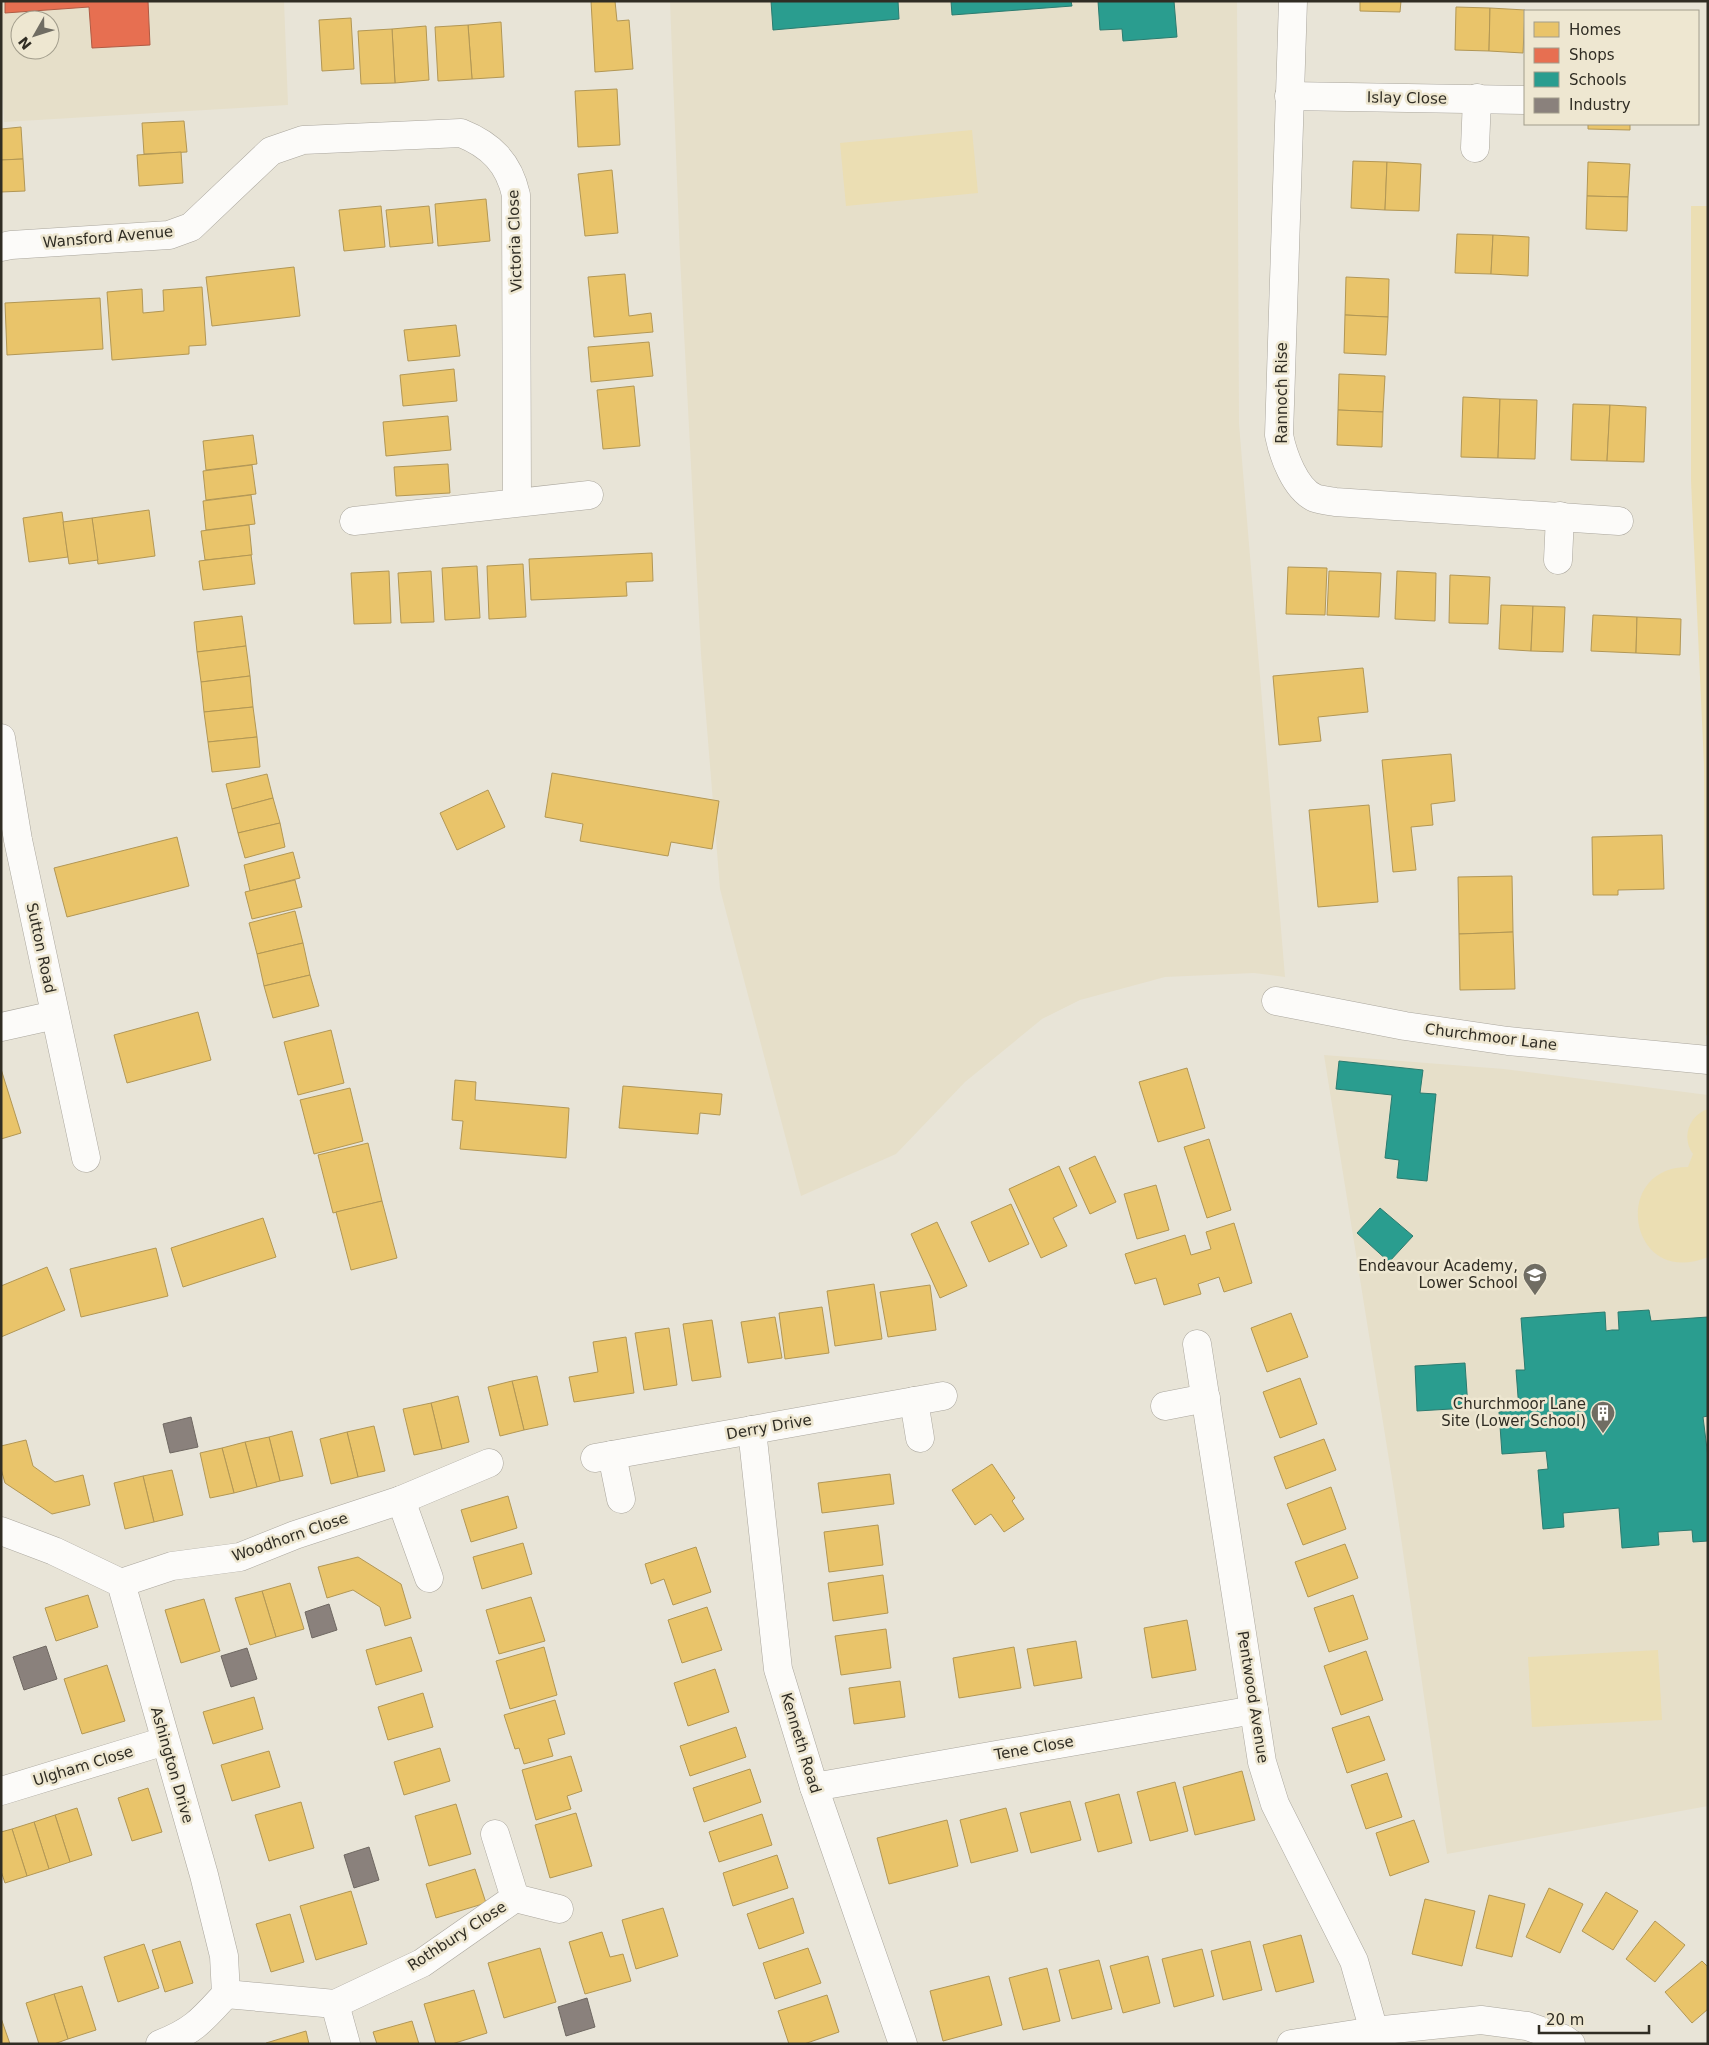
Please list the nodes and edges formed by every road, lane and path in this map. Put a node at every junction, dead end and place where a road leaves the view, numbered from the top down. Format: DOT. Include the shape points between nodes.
graph roads {
  1 [pos="1293,1"];
  2 [pos="1289,96"];
  3 [pos="1477,98"];
  4 [pos="1524,100"];
  5 [pos="303,140"];
  6 [pos="1475,148"];
  7 [pos="1,247"];
  8 [pos="589,495"];
  9 [pos="517,502"];
  10 [pos="1560,516"];
  11 [pos="1619,521"];
  12 [pos="354,522"];
  13 [pos="1558,560"];
  14 [pos="1,738"];
  15 [pos="1276,1002"];
  16 [pos="55,1015"];
  17 [pos="1,1027"];
  18 [pos="1708,1060"];
  19 [pos="86,1158"];
  20 [pos="1197,1344"];
  21 [pos="943,1396"];
  22 [pos="1206,1398"];
  23 [pos="914,1401"];
  24 [pos="1165,1406"];
  25 [pos="752,1430"];
  26 [pos="920,1438"];
  27 [pos="489,1463"];
  28 [pos="401,1500"];
  29 [pos="621,1500"];
  30 [pos="1,1531"];
  31 [pos="429,1578"];
  32 [pos="121,1583"];
  33 [pos="1254,1710"];
  34 [pos="165,1741"];
  35 [pos="814,1787"];
  36 [pos="1,1791"];
  37 [pos="495,1834"];
  38 [pos="515,1898"];
  39 [pos="559,1908"];
  40 [pos="226,1994"];
  41 [pos="335,2004"];
  42 [pos="1374,2031"];
  43 [pos="160,2044"];
  44 [pos="346,2044"];
  45 [pos="903,2044"];
  46 [pos="1292,2044"];
  47 [pos="1571,2044"];
  1 -- 2 [label="street, Rannoch Rise"];
  2 -- 3 [label="street, Islay Close"];
  2 -- 10 [label="street, Rannoch Rise" via="1279,435 1283,454 1301,486 1315,498 1335,502"];
  3 -- 4 [label="street, Islay Close"];
  3 -- 6 [label="street"];
  5 -- 7 [label="street, Wansford Avenue" via="271,151 191,226 169,235"];
  5 -- 9 [label="street, Victoria Close" via="461,133 478,140 508,170 516,196"];
  8 -- 9 [label="street"];
  9 -- 12 [label="street"];
  10 -- 11 [label="street, Rannoch Rise"];
  10 -- 13 [label="street"];
  14 -- 16 [label="street, Sutton Road" via="18,840"];
  15 -- 18 [label="street, Churchmoor Lane" via="1508,1041"];
  16 -- 17 [label="street"];
  16 -- 19 [label="street, Sutton Road"];
  20 -- 22 [label="street, Pentwood Avenue"];
  21 -- 23 [label="street, Derry Drive"];
  22 -- 24 [label="street"];
  22 -- 33 [label="street, Pentwood Avenue"];
  23 -- 25 [label="street, Derry Drive"];
  23 -- 26 [label="street"];
  25 -- 29 [label="street, Derry Drive" via="604,1456"];
  25 -- 35 [label="street, Kenneth Road" via="778,1669"];
  27 -- 28 [label="street, Woodhorn Close"];
  28 -- 31 [label="street"];
  28 -- 32 [label="street, Woodhorn Close" via="240,1557 172,1566"];
  30 -- 32 [label="street" via="54,1551"];
  32 -- 34 [label="street, Ashington Drive"];
  33 -- 35 [label="street, Tene Close"];
  33 -- 42 [label="street, Pentwood Avenue" via="1262,1762 1275,1804 1354,1961"];
  34 -- 36 [label="street, Ulgham Close"];
  34 -- 40 [label="street, Ashington Drive" via="224,1956"];
  35 -- 45 [label="street, Kenneth Road"];
  37 -- 38 [label="street, Rothbury Close"];
  38 -- 39 [label="street, Rothbury Close"];
  38 -- 41 [label="street, Rothbury Close" via="422,1963"];
  40 -- 41 [label="street"];
  40 -- 43 [label="street" via="198,2025"];
  41 -- 44 [label="street"];
  42 -- 46 [label="street"];
  42 -- 47 [label="street" via="1481,2020 1527,2026"];
}
